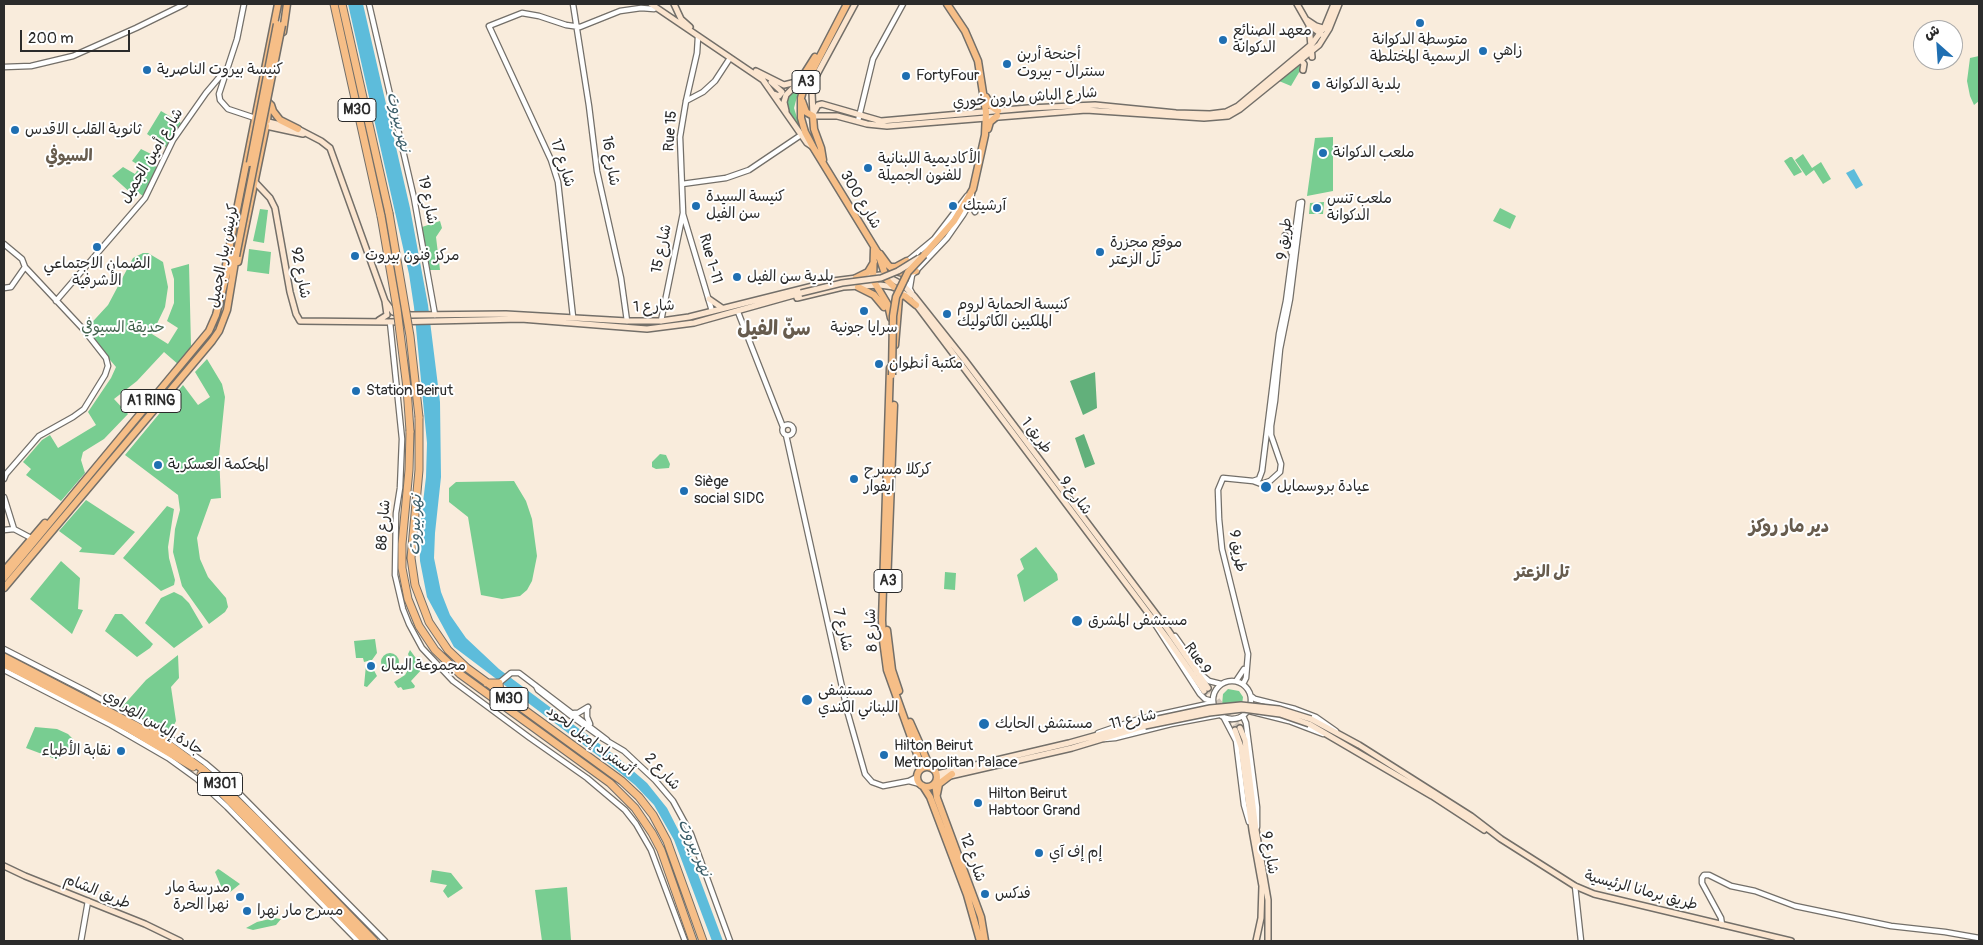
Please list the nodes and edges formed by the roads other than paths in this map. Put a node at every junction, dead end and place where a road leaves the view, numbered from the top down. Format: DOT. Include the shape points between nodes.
graph roads {
  1 [pos="185,4"];
  2 [pos="244,4"];
  3 [pos="279,4"];
  4 [pos="286,4"];
  5 [pos="334,4"];
  6 [pos="342,4"];
  7 [pos="369,4"];
  8 [pos="574,4"];
  9 [pos="674,4"];
  10 [pos="856,4"];
  11 [pos="903,4"];
  12 [pos="947,4"];
  13 [pos="1296,4"];
  14 [pos="1334,4"];
  15 [pos="1339,4"];
  16 [pos="847,5"];
  17 [pos="656,6"];
  18 [pos="1305,18"];
  19 [pos="683,24"];
  20 [pos="279,25"];
  21 [pos="1309,25"];
  22 [pos="576,27"];
  23 [pos="1324,30"];
  24 [pos="698,37"];
  25 [pos="827,43"];
  26 [pos="1312,44"];
  27 [pos="1312,51"];
  28 [pos="1312,57"];
  29 [pos="730,58"];
  30 [pos="1300,59"];
  31 [pos="4,67"];
  32 [pos="228,67"];
  33 [pos="1303,70"];
  34 [pos="763,76"];
  35 [pos="803,76"];
  36 [pos="771,92"];
  37 [pos="984,94"];
  38 [pos="801,98"];
  39 [pos="270,100"];
  40 [pos="686,101"];
  41 [pos="986,114"];
  42 [pos="998,114"];
  43 [pos="813,115"];
  44 [pos="255,118"];
  45 [pos="858,119"];
  46 [pos="791,121"];
  47 [pos="266,124"];
  48 [pos="298,129"];
  49 [pos="306,134"];
  50 [pos="801,135"];
  51 [pos="986,135"];
  52 [pos="251,136"];
  53 [pos="813,147"];
  54 [pos="823,164"];
  55 [pos="243,172"];
  56 [pos="255,182"];
  57 [pos="682,184"];
  58 [pos="973,189"];
  59 [pos="241,191"];
  60 [pos="253,191"];
  61 [pos="265,192"];
  62 [pos="967,207"];
  63 [pos="683,213"];
  64 [pos="687,223"];
  65 [pos="681,224"];
  66 [pos="1285,235"];
  67 [pos="4,244"];
  68 [pos="876,251"];
  69 [pos="924,255"];
  70 [pos="1292,256"];
  71 [pos="875,261"];
  72 [pos="907,261"];
  73 [pos="24,267"];
  74 [pos="890,267"];
  75 [pos="916,271"];
  76 [pos="903,273"];
  77 [pos="886,276"];
  78 [pos="871,277"];
  79 [pos="856,278"];
  80 [pos="229,282"];
  81 [pos="876,286"];
  82 [pos="843,287"];
  83 [pos="858,287"];
  84 [pos="894,287"];
  85 [pos="4,288"];
  86 [pos="910,288"];
  87 [pos="914,296"];
  88 [pos="708,299"];
  89 [pos="779,300"];
  90 [pos="56,301"];
  91 [pos="386,301"];
  92 [pos="916,305"];
  93 [pos="723,308"];
  94 [pos="712,312"];
  95 [pos="738,312"];
  96 [pos="893,312"];
  97 [pos="433,316"];
  98 [pos="573,317"];
  99 [pos="411,318"];
  100 [pos="371,321"];
  101 [pos="627,321"];
  102 [pos="661,321"];
  103 [pos="390,322"];
  104 [pos="670,326"];
  105 [pos="894,387"];
  106 [pos="779,415"];
  107 [pos="790,425"];
  108 [pos="783,427"];
  109 [pos="788,435"];
  110 [pos="1223,478"];
  111 [pos="4,479"];
  112 [pos="1253,481"];
  113 [pos="4,497"];
  114 [pos="59,510"];
  115 [pos="67,512"];
  116 [pos="14,529"];
  117 [pos="4,530"];
  118 [pos="31,538"];
  119 [pos="4,570"];
  120 [pos="4,578"];
  121 [pos="4,588"];
  122 [pos="4,593"];
  123 [pos="1154,615"];
  124 [pos="1242,628"];
  125 [pos="4,650"];
  126 [pos="4,657"];
  127 [pos="4,664"];
  128 [pos="4,670"];
  129 [pos="30,675"];
  130 [pos="1236,681"];
  131 [pos="499,682"];
  132 [pos="487,683"];
  133 [pos="1221,684"];
  134 [pos="1243,684"];
  135 [pos="536,686"];
  136 [pos="1206,689"];
  137 [pos="500,693"];
  138 [pos="1251,696"];
  139 [pos="1212,702"];
  140 [pos="1248,711"];
  141 [pos="573,713"];
  142 [pos="1243,716"];
  143 [pos="1222,717"];
  144 [pos="1310,722"];
  145 [pos="1145,724"];
  146 [pos="133,727"];
  147 [pos="592,727"];
  148 [pos="1341,735"];
  149 [pos="166,736"];
  150 [pos="1092,736"];
  151 [pos="1100,739"];
  152 [pos="608,741"];
  153 [pos="1349,746"];
  154 [pos="157,751"];
  155 [pos="930,767"];
  156 [pos="922,768"];
  157 [pos="952,774"];
  158 [pos="917,776"];
  159 [pos="936,779"];
  160 [pos="909,781"];
  161 [pos="921,785"];
  162 [pos="232,786"];
  163 [pos="207,788"];
  164 [pos="937,798"];
  165 [pos="245,816"];
  166 [pos="256,818"];
  167 [pos="1254,830"];
  168 [pos="1496,836"];
  169 [pos="4,866"];
  170 [pos="1575,886"];
  171 [pos="88,901"];
  172 [pos="1722,925"];
  173 [pos="1979,938"];
  174 [pos="81,941"];
  175 [pos="180,941"];
  176 [pos="358,941"];
  177 [pos="366,941"];
  178 [pos="374,941"];
  179 [pos="385,941"];
  180 [pos="685,941"];
  181 [pos="693,941"];
  182 [pos="704,941"];
  183 [pos="730,941"];
  184 [pos="980,941"];
  185 [pos="985,941"];
  186 [pos="1256,941"];
  187 [pos="1268,941"];
  188 [pos="1581,941"];
  189 [pos="1792,941"];
  1 -- 31 [label="street" via="73,56 31,66"];
  2 -- 32 [label="street"];
  3 -- 20 [label="highway, كرنيش بيار الجميل / A1 RING"];
  3 -- 44 [label="highway"];
  4 -- 20 [label="highway, كرنيش بيار الجميل / A1 RING"];
  4 -- 39 [label="highway"];
  5 -- 181 [label="highway, أتستراد إميل لحود / M30, bridge" via="381,216 407,388 410,431 402,568 408,599 419,626 456,670 610,783 635,808 661,850"];
  6 -- 132 [label="highway, أتستراد إميل لحود / M30, bridge" via="389,213 410,336 419,417 419,470 412,542 415,585 429,622 448,650"];
  7 -- 97 [label="street, شارع 19" via="414,198"];
  8 -- 22 [label="street, شارع 16"];
  9 -- 19 [label="main road"];
  10 -- 43 [label="main road" via="814,80"];
  11 -- 45 [label="street" via="873,60"];
  12 -- 37 [label="highway, A3" via="971,40"];
  13 -- 18 [label="main road"];
  14 -- 23 [label="main road"];
  15 -- 23 [label="main road"];
  16 -- 25 [label="highway, A3"];
  17 -- 19 [label="main road"];
  17 -- 22 [label="street" via="620,11"];
  18 -- 21 [label="main road"];
  18 -- 23 [label="main road"];
  19 -- 24 [label="main road"];
  19 -- 34 [label="main road"];
  20 -- 80 [label="highway, كرنيش بيار الجميل / A1 RING, bridge"];
  21 -- 23 [label="main road"];
  21 -- 26 [label="main road"];
  22 -- 98 [label="street, شارع 17" via="522,13 489,26 558,182"];
  22 -- 101 [label="street, شارع 16" via="597,171 621,278"];
  23 -- 26 [label="main road, شارع الباش مارون خوري"];
  23 -- 27 [label="main road" via="1326,36"];
  24 -- 29 [label="main road"];
  24 -- 40 [label="street, Rue 15"];
  25 -- 35 [label="highway"];
  25 -- 38 [label="highway, A3"];
  26 -- 27 [label="main road"];
  26 -- 42 [label="main road, شارع الباش مارون خوري" via="1238,106 1226,112 1176,113 1095,105 1028,108"];
  27 -- 28 [label="main road"];
  27 -- 30 [label="main road"];
  29 -- 36 [label="main road" via="763,80"];
  29 -- 40 [label="street" via="715,81"];
  30 -- 33 [label="main road" via="1304,64"];
  30 -- 42 [label="main road" via="1240,110 1222,117 1086,110"];
  32 -- 44 [label="street" via="220,100 228,109"];
  32 -- 90 [label="street, شارع أمين الجميل" via="173,140 145,198"];
  34 -- 35 [label="main road" via="784,85"];
  34 -- 36 [label="main road" via="782,94 777,96"];
  35 -- 46 [label="main road" via="785,98 785,108"];
  36 -- 46 [label="main road"];
  37 -- 41 [label="highway, A3"];
  37 -- 42 [label="highway"];
  38 -- 43 [label="highway" via="806,112"];
  38 -- 53 [label="highway, A3" via="802,122"];
  39 -- 47 [label="highway"];
  39 -- 48 [label="highway" via="276,116"];
  40 -- 57 [label="street, Rue 15" via="680,137"];
  41 -- 42 [label="main road"];
  41 -- 45 [label="main road" via="886,126"];
  41 -- 51 [label="highway, A3"];
  42 -- 51 [label="highway" via="990,122"];
  43 -- 45 [label="main road"];
  43 -- 45 [label="main road" via="818,105 824,105"];
  43 -- 54 [label="highway"];
  44 -- 47 [label="main road"];
  44 -- 52 [label="highway"];
  46 -- 50 [label="main road"];
  47 -- 48 [label="main road"];
  47 -- 49 [label="main road"];
  47 -- 52 [label="highway" via="258,126"];
  47 -- 56 [label="highway"];
  48 -- 49 [label="main road"];
  49 -- 91 [label="main road" via="330,148"];
  50 -- 53 [label="main road"];
  50 -- 57 [label="street" via="749,170 726,178"];
  51 -- 58 [label="highway, A3"];
  52 -- 55 [label="highway"];
  53 -- 54 [label="highway, A3"];
  54 -- 68 [label="highway, شارع 300 / A3"];
  55 -- 56 [label="highway"];
  55 -- 59 [label="highway"];
  56 -- 60 [label="highway"];
  56 -- 61 [label="main road, شارع 92"];
  57 -- 63 [label="street, Rue 15"];
  58 -- 62 [label="highway, A3"];
  58 -- 72 [label="street" via="934,239"];
  59 -- 60 [label="highway" via="248,188"];
  59 -- 80 [label="highway" via="227,256"];
  60 -- 61 [label="main road"];
  60 -- 80 [label="highway" via="240,256"];
  61 -- 100 [label="main road, شارع 92" via="275,208 290,292 300,321"];
  62 -- 62 [label="street" via="975,212"];
  62 -- 69 [label="highway, A3"];
  62 -- 75 [label="street" via="947,238"];
  63 -- 64 [label="street, Rue 1-11"];
  63 -- 65 [label="street, شارع 15"];
  64 -- 65 [label="street"];
  64 -- 88 [label="street, Rue 1-11"];
  65 -- 102 [label="street, شارع 15"];
  66 -- 70 [label="street"];
  67 -- 73 [label="street" via="22,260"];
  68 -- 71 [label="highway, A3"];
  68 -- 74 [label="highway"];
  68 -- 77 [label="highway"];
  69 -- 89 [label="main road, شارع 1, bridge" via="881,278 842,283"];
  69 -- 105 [label="highway, A3, bridge" via="906,274 896,299 893,316"];
  70 -- 112 [label="street, 9 طريق" via="1262,471 1260,478"];
  70 -- 112 [label="street, 9 طريق" via="1298,203 1302,202 1271,426 1281,469 1267,483"];
  71 -- 78 [label="highway, A3"];
  71 -- 79 [label="highway" via="868,272"];
  72 -- 74 [label="highway"];
  72 -- 76 [label="street"];
  73 -- 85 [label="street" via="11,287"];
  73 -- 90 [label="street"];
  74 -- 76 [label="highway"];
  75 -- 76 [label="highway"];
  75 -- 86 [label="street" via="911,277"];
  76 -- 86 [label="street"];
  77 -- 78 [label="main road, شارع 1"];
  77 -- 84 [label="highway"];
  77 -- 87 [label="main road, طريق 1"];
  78 -- 79 [label="main road, شارع 1"];
  78 -- 81 [label="highway, A3"];
  78 -- 82 [label="main road" via="871,284"];
  79 -- 93 [label="main road, شارع 1"];
  80 -- 114 [label="highway, كرنيش بيار الجميل / A1 RING" via="209,331"];
  80 -- 115 [label="highway, كرنيش بيار الجميل / A1 RING" via="224,320 212,341"];
  81 -- 83 [label="main road, شارع 1"];
  81 -- 84 [label="main road, شارع 1"];
  81 -- 96 [label="highway, شارع 8 / A3"];
  82 -- 83 [label="main road, شارع 1"];
  82 -- 89 [label="main road, شارع 1"];
  83 -- 96 [label="highway" via="874,295"];
  84 -- 92 [label="main road, شارع 9"];
  86 -- 87 [label="street"];
  87 -- 123 [label="main road, طريق 1"];
  88 -- 93 [label="main road"];
  88 -- 94 [label="street, Rue 1-11"];
  89 -- 95 [label="main road, شارع 1"];
  90 -- 111 [label="street" via="84,330 106,358 108,366 84,409 39,436"];
  91 -- 99 [label="main road" via="393,312"];
  91 -- 100 [label="main road" via="388,313 385,317"];
  92 -- 96 [label="highway" via="902,296"];
  92 -- 123 [label="main road, شارع 9"];
  93 -- 94 [label="main road, شارع 1"];
  94 -- 102 [label="main road, شارع 1"];
  94 -- 104 [label="main road" via="706,318"];
  95 -- 104 [label="main road, شارع 1"];
  95 -- 106 [label="street"];
  96 -- 105 [label="highway"];
  96 -- 156 [label="highway, شارع 8 / A3" via="883,640 888,670"];
  97 -- 98 [label="main road, شارع 1" via="506,314"];
  97 -- 99 [label="main road, شارع 92"];
  97 -- 104 [label="main road, شارع 1" via="638,328"];
  98 -- 101 [label="main road, شارع 1"];
  99 -- 103 [label="main road, شارع 92"];
  100 -- 103 [label="main road, شارع 92"];
  101 -- 102 [label="main road, شارع 1"];
  103 -- 180 [label="street, شارع 88" via="402,439 395,575 409,624 422,648 447,675 478,701 587,778 625,810 651,850"];
  105 -- 155 [label="highway, شارع 8 / A3" via="887,641 895,678"];
  106 -- 107 [label="street"];
  106 -- 108 [label="street"];
  107 -- 108 [label="street"];
  107 -- 109 [label="street, شارع 7" via="793,429"];
  108 -- 109 [label="street"];
  109 -- 160 [label="street, شارع 7" via="848,714 866,774 872,782 884,786"];
  110 -- 112 [label="street, 9 طريق"];
  110 -- 124 [label="street, طريق 9" via="1218,497 1220,532"];
  113 -- 116 [label="street"];
  114 -- 118 [label="highway"];
  114 -- 120 [label="highway, كرنيش بيار الجميل / A1 RING"];
  115 -- 121 [label="highway, كرنيش بيار الجميل / A1 RING"];
  115 -- 122 [label="highway"];
  116 -- 117 [label="street"];
  116 -- 118 [label="street"];
  118 -- 119 [label="highway"];
  123 -- 133 [label="street, شارع 9" via="1170,628 1203,676"];
  123 -- 136 [label="main road, Rue 9"];
  123 -- 139 [label="street, شارع 9" via="1156,630 1200,694"];
  124 -- 130 [label="street, طريق 9" via="1244,671"];
  124 -- 134 [label="street, طريق 9" via="1248,654"];
  125 -- 149 [label="street, جادة إلياس الهراوي"];
  126 -- 129 [label="highway, M301"];
  127 -- 129 [label="highway, M301"];
  128 -- 154 [label="street, جادة إلياس الهراوي"];
  129 -- 146 [label="highway, جادة إلياس الهراوي / M301"];
  130 -- 133 [label="street"];
  130 -- 134 [label="street"];
  131 -- 132 [label="highway"];
  131 -- 135 [label="street, شارع 2" via="514,672"];
  131 -- 137 [label="highway"];
  132 -- 137 [label="highway, أتستراد إميل لحود / M30"];
  133 -- 139 [label="street" via="1216,688"];
  134 -- 138 [label="street"];
  135 -- 141 [label="street, شارع 2"];
  135 -- 152 [label="street, شارع 2" via="571,716"];
  137 -- 182 [label="highway, أتستراد إميل لحود / M30" via="622,781 645,805 670,847"];
  138 -- 140 [label="street"];
  138 -- 148 [label="street" via="1255,700 1316,717"];
  139 -- 143 [label="street"];
  139 -- 150 [label="street, شارع 11" via="1139,719"];
  140 -- 142 [label="street"];
  140 -- 153 [label="street" via="1289,720"];
  141 -- 147 [label="street, شارع 2"];
  141 -- 147 [label="street" via="588,708"];
  142 -- 143 [label="street" via="1237,719"];
  142 -- 167 [label="street" via="1257,807"];
  143 -- 151 [label="street, شارع 11"];
  143 -- 167 [label="street" via="1236,741 1244,805"];
  144 -- 145 [label="main road, bridge" via="1279,709 1240,705 1210,708"];
  144 -- 148 [label="main road"];
  144 -- 153 [label="main road"];
  145 -- 150 [label="main road, شارع 11"];
  145 -- 151 [label="main road"];
  146 -- 149 [label="highway"];
  146 -- 154 [label="highway"];
  146 -- 165 [label="highway, جادة إلياس الهراوي / M301" via="197,771"];
  146 -- 166 [label="highway, جادة إلياس الهراوي / M301" via="178,751 201,768"];
  147 -- 152 [label="street, شارع 2"];
  148 -- 168 [label="main road" via="1471,816"];
  149 -- 162 [label="street, جادة إلياس الهراوي"];
  150 -- 159 [label="main road, شارع 11"];
  151 -- 157 [label="main road, شارع 11"];
  152 -- 183 [label="street, شارع 2" via="640,765 673,801 691,834"];
  153 -- 168 [label="main road"];
  154 -- 163 [label="street, جادة إلياس الهراوي"];
  155 -- 156 [label="highway"];
  155 -- 159 [label="highway"];
  156 -- 158 [label="highway"];
  157 -- 159 [label="main road, شارع 11"];
  157 -- 164 [label="highway" via="939,784"];
  158 -- 160 [label="street"];
  158 -- 161 [label="highway"];
  159 -- 161 [label="highway" via="928,787"];
  159 -- 164 [label="highway, شارع 12"];
  160 -- 161 [label="street"];
  161 -- 184 [label="highway, شارع 12" via="930,797 967,895"];
  162 -- 166 [label="highway"];
  162 -- 179 [label="street, جادة إلياس الهراوي"];
  163 -- 165 [label="highway"];
  163 -- 176 [label="street, جادة إلياس الهراوي"];
  164 -- 185 [label="highway, شارع 12" via="981,917"];
  165 -- 177 [label="highway, جادة إلياس الهراوي / M301"];
  166 -- 178 [label="highway, جادة إلياس الهراوي / M301"];
  167 -- 167 [label="main road, شارع 9" via="1245,740 1238,729 1244,769"];
  167 -- 186 [label="main road, شارع 9" via="1263,896"];
  167 -- 187 [label="main road" via="1268,900"];
  168 -- 170 [label="main road, طريق برمانا الرئيسية"];
  169 -- 171 [label="main road, طريق الشام"];
  170 -- 172 [label="main road, طريق برمانا الرئيسية" via="1594,894"];
  170 -- 188 [label="street"];
  171 -- 174 [label="street"];
  171 -- 175 [label="main road, طريق الشام"];
  172 -- 173 [label="street" via="1702,883 1704,875 1795,906 1891,926"];
  172 -- 189 [label="main road, طريق برمانا الرئيسية"];
}
